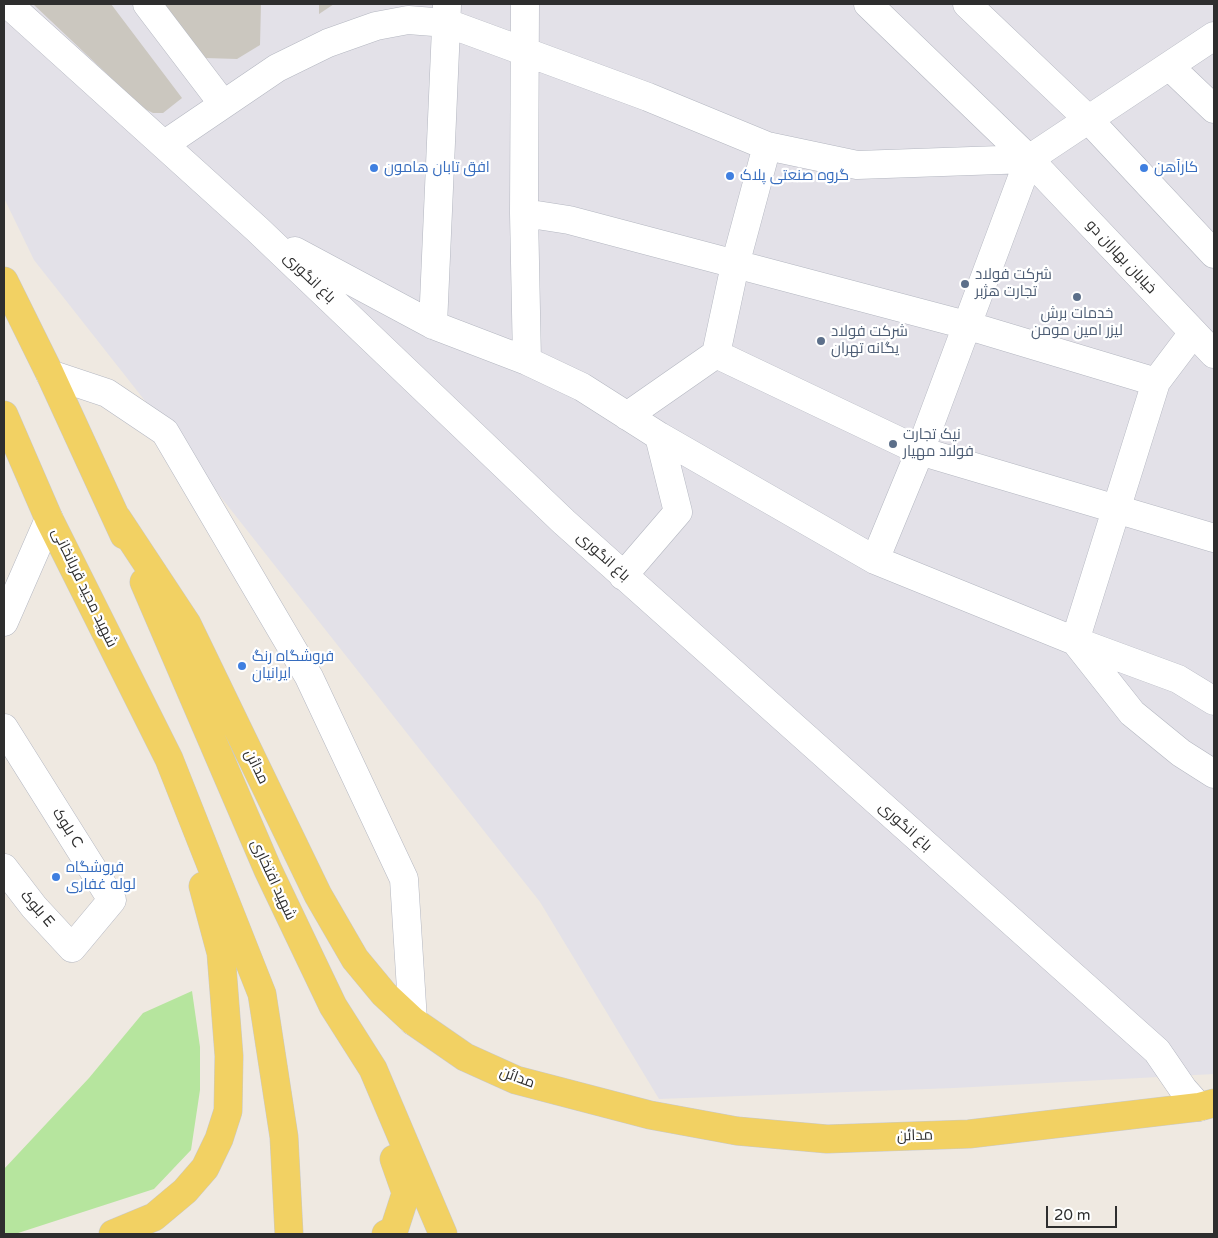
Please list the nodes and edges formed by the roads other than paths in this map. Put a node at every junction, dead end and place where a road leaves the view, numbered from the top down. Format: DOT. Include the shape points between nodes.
graph roads {
  1 [pos="8,4"];
  2 [pos="147,4"];
  3 [pos="525,4"];
  4 [pos="868,4"];
  5 [pos="967,4"];
  6 [pos="447,13"];
  7 [pos="1214,36"];
  8 [pos="523,50"];
  9 [pos="1170,66"];
  10 [pos="223,104"];
  11 [pos="1214,109"];
  12 [pos="1089,120"];
  13 [pos="165,144"];
  14 [pos="767,146"];
  15 [pos="1028,159"];
  16 [pos="524,213"];
  17 [pos="257,229"];
  18 [pos="1214,254"];
  19 [pos="735,265"];
  20 [pos="4,281"];
  21 [pos="433,325"];
  22 [pos="966,325"];
  23 [pos="1193,333"];
  24 [pos="716,354"];
  25 [pos="1214,354"];
  26 [pos="527,361"];
  27 [pos="50,374"];
  28 [pos="1156,382"];
  29 [pos="4,415"];
  30 [pos="627,416"];
  31 [pos="659,436"];
  32 [pos="920,451"];
  33 [pos="1118,508"];
  34 [pos="49,518"];
  35 [pos="117,518"];
  36 [pos="1214,538"];
  37 [pos="874,560"];
  38 [pos="623,576"];
  39 [pos="4,622"];
  40 [pos="1075,641"];
  41 [pos="1214,701"];
  42 [pos="4,728"];
  43 [pos="169,759"];
  44 [pos="1214,774"];
  45 [pos="4,868"];
  46 [pos="72,948"];
  47 [pos="413,1021"];
  48 [pos="373,1069"];
  49 [pos="1207,1105"];
  50 [pos="113,1234"];
  51 [pos="290,1234"];
  52 [pos="386,1234"];
  53 [pos="443,1234"];
  1 -- 13 [label="street, باغ انگوری"];
  2 -- 10 [label="street"];
  3 -- 8 [label="street"];
  4 -- 15 [label="street, خیابان بهاران دو"];
  5 -- 12 [label="street"];
  6 -- 8 [label="street"];
  6 -- 10 [label="street" via="376,26 328,43 277,68"];
  6 -- 21 [label="street"];
  7 -- 9 [label="street"];
  8 -- 14 [label="street"];
  8 -- 16 [label="street"];
  9 -- 11 [label="street"];
  9 -- 12 [label="street"];
  10 -- 13 [label="street"];
  12 -- 15 [label="street"];
  12 -- 18 [label="street"];
  13 -- 17 [label="street, باغ انگوری"];
  14 -- 15 [label="street" via="857,166"];
  14 -- 19 [label="street"];
  15 -- 22 [label="street"];
  15 -- 23 [label="street, خیابان بهاران دو"];
  16 -- 19 [label="street" via="570,220"];
  16 -- 26 [label="street"];
  17 -- 21 [label="street"];
  17 -- 38 [label="street, باغ انگوری"];
  19 -- 22 [label="street"];
  19 -- 24 [label="street"];
  20 -- 27 [label="main road"];
  21 -- 26 [label="street"];
  22 -- 28 [label="street"];
  22 -- 32 [label="street"];
  23 -- 25 [label="street, خیابان بهاران دو"];
  23 -- 28 [label="street"];
  24 -- 30 [label="street"];
  24 -- 32 [label="street"];
  26 -- 30 [label="street" via="582,387"];
  27 -- 35 [label="main road"];
  27 -- 47 [label="street" via="107,393 166,432 309,678 404,879"];
  28 -- 33 [label="street"];
  29 -- 34 [label="main road, شهید مجید قربانخانی"];
  30 -- 31 [label="street"];
  31 -- 37 [label="street"];
  31 -- 38 [label="street" via="678,512"];
  32 -- 33 [label="street"];
  32 -- 37 [label="street"];
  33 -- 36 [label="street"];
  33 -- 40 [label="street"];
  34 -- 39 [label="street"];
  34 -- 43 [label="main road, شهید مجید قربانخانی"];
  35 -- 47 [label="main road, مدائن" via="187,624 318,895 355,959 384,994"];
  35 -- 48 [label="main road, شهید افتخاری" via="268,870 333,1006"];
  37 -- 40 [label="street"];
  38 -- 49 [label="street, باغ انگوری" via="1157,1051 1183,1089"];
  40 -- 41 [label="street" via="1178,680"];
  40 -- 44 [label="street" via="1132,713 1181,753"];
  42 -- 46 [label="street, بلوک C" via="112,900"];
  43 -- 50 [label="main road" via="221,954 230,1056 228,1111 205,1168 185,1191 154,1217"];
  43 -- 51 [label="main road" via="262,994 284,1137"];
  45 -- 46 [label="street, بلوک E"];
  47 -- 49 [label="main road, مدائن" via="465,1057 516,1080 650,1115 737,1131 826,1139 969,1134"];
  48 -- 52 [label="main road" via="379,1121 406,1193 394,1230"];
  48 -- 53 [label="main road, شهید افتخاری"];
}
